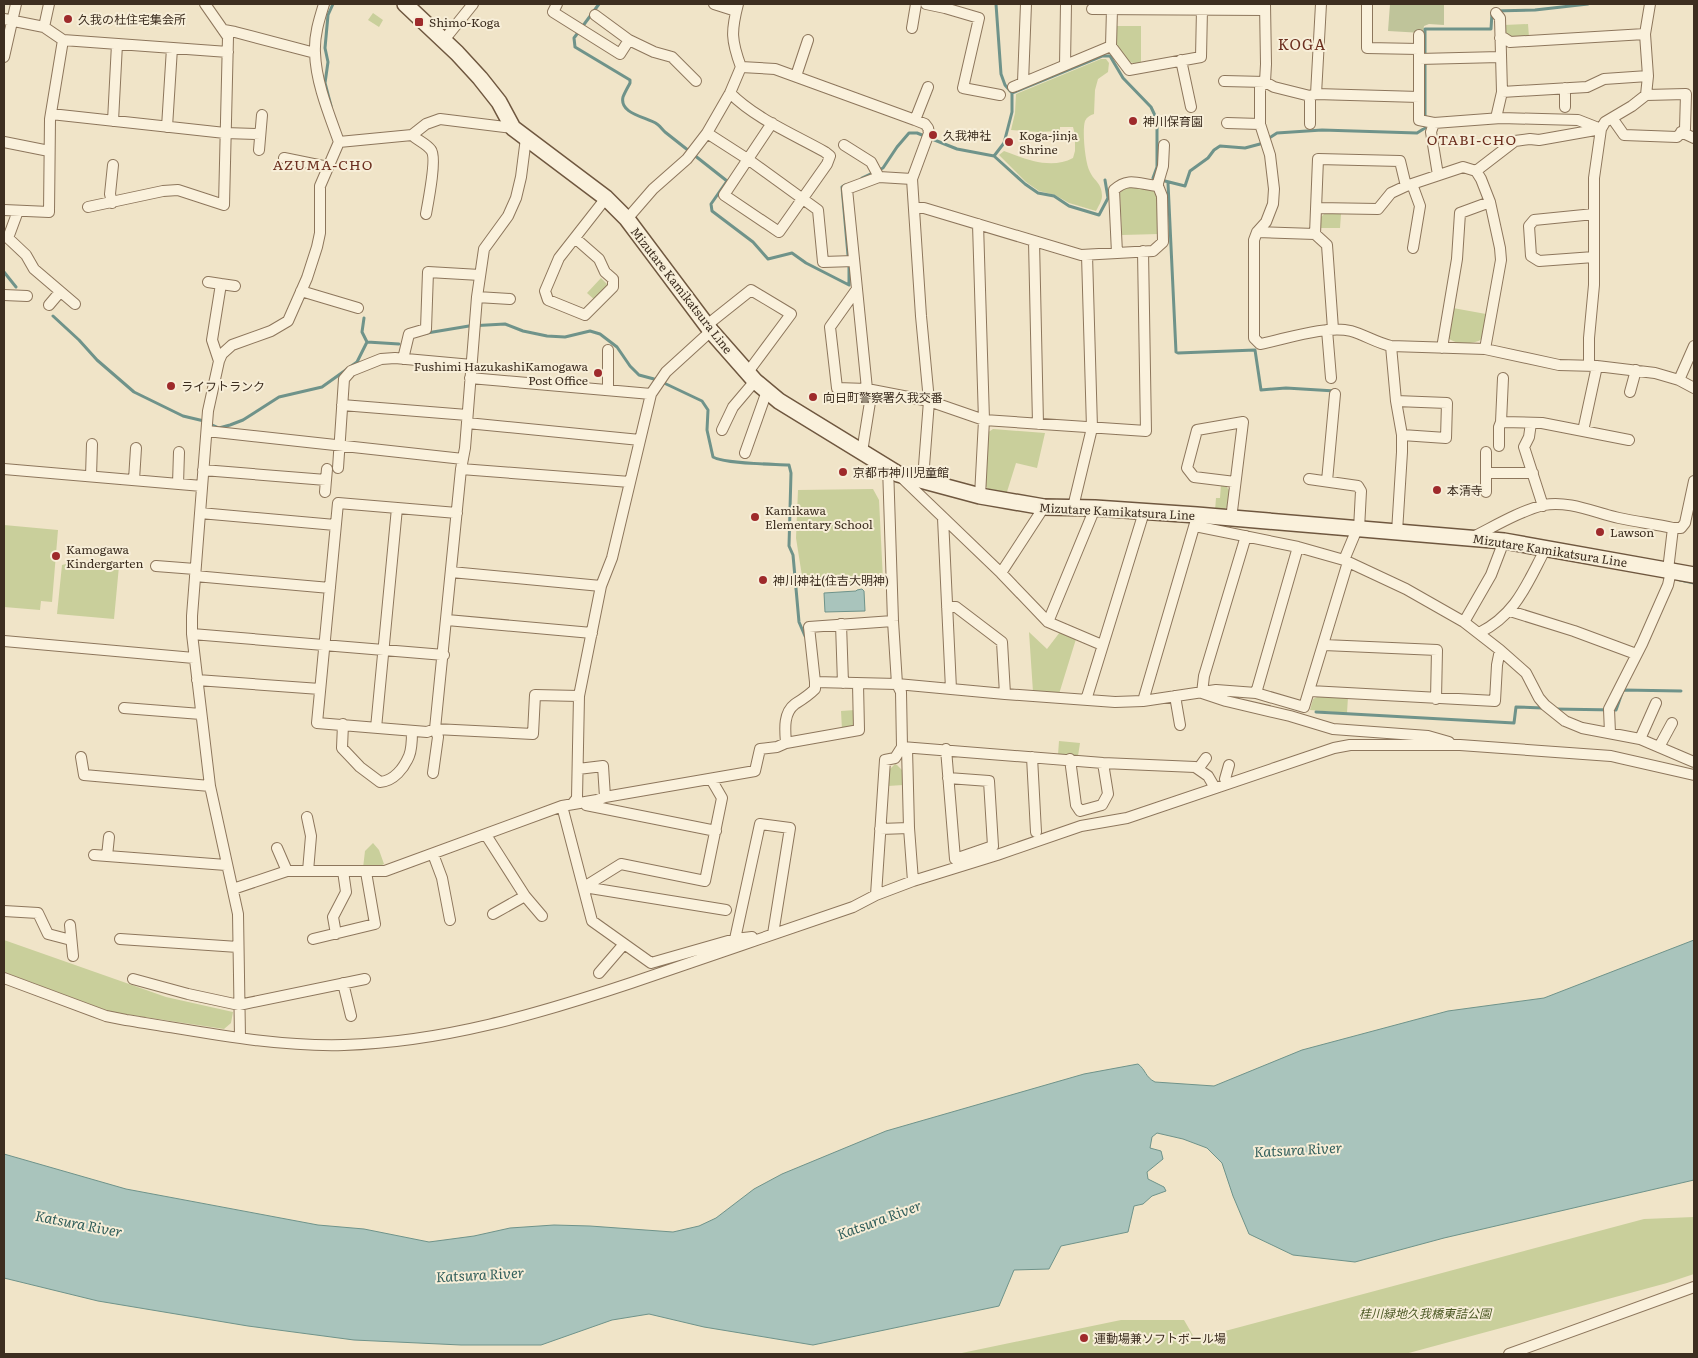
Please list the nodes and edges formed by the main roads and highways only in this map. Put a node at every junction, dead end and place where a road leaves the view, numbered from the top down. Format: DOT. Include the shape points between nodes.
graph roads {
  1 [pos="406,4"];
  2 [pos="1694,575"];
  1 -- 2 [label="main road, Mizutare Kamikatsura Line" via="480,78 499,102 513,128 606,198 627,219 709,328 757,381 893,470 980,496 1044,508 1095,508 1196,520 1231,519 1504,541 1669,574"];
}
